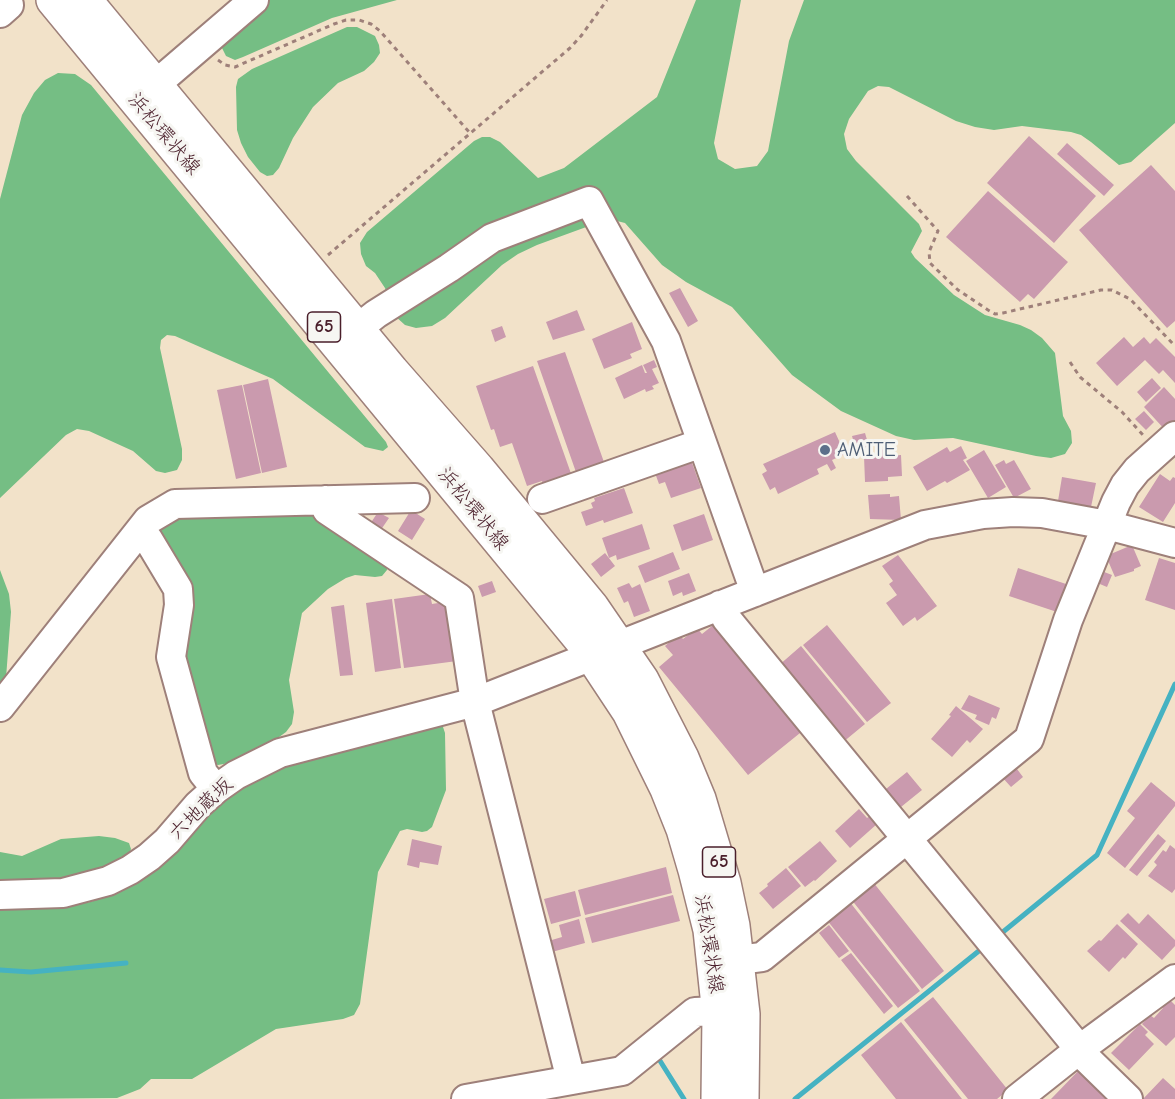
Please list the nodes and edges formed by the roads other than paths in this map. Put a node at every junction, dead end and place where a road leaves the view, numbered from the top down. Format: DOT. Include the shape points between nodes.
graph roads {
  1 [pos="54,0"];
  2 [pos="85,0"];
  3 [pos="254,0"];
  4 [pos="155,85"];
  5 [pos="357,329"];
  6 [pos="702,443"];
  7 [pos="1167,443"];
  8 [pos="415,498"];
  9 [pos="326,500"];
  10 [pos="542,500"];
  11 [pos="1107,525"];
  12 [pos="139,532"];
  13 [pos="1175,543"];
  14 [pos="755,592"];
  15 [pos="720,605"];
  16 [pos="605,650"];
  17 [pos="475,702"];
  18 [pos="0,707"];
  19 [pos="216,789"];
  20 [pos="907,838"];
  21 [pos="0,895"];
  22 [pos="738,960"];
  23 [pos="1175,979"];
  24 [pos="719,1011"];
  25 [pos="1080,1050"];
  26 [pos="571,1080"];
  27 [pos="466,1099"];
  28 [pos="718,1099"];
  29 [pos="742,1099"];
  30 [pos="1017,1099"];
  31 [pos="1128,1099"];
  1 -- 16 [label="main road, 浜松環状線 / 65" via="421,445"];
  2 -- 4 [label="main road, 浜松環状線 / 65"];
  3 -- 4 [label="street"];
  4 -- 5 [label="main road, 浜松環状線 / 65"];
  5 -- 6 [label="street" via="492,238 589,201 666,341"];
  5 -- 16 [label="main road, 浜松環状線 / 65" via="592,607"];
  6 -- 10 [label="street"];
  6 -- 14 [label="street"];
  7 -- 11 [label="street" via="1125,485"];
  8 -- 9 [label="street"];
  9 -- 12 [label="street" via="175,504 148,520"];
  9 -- 17 [label="street" via="327,510 459,598"];
  11 -- 13 [label="street, 六地蔵坂"];
  11 -- 14 [label="street, 六地蔵坂" via="1042,513 954,518 926,525"];
  11 -- 20 [label="street" via="1068,620 1029,739"];
  12 -- 18 [label="street"];
  12 -- 19 [label="street" via="148,539 178,589 171,657 203,772"];
  14 -- 15 [label="street, 六地蔵坂"];
  15 -- 16 [label="street, 六地蔵坂"];
  15 -- 20 [label="street" via="726,618"];
  16 -- 17 [label="street, 六地蔵坂"];
  16 -- 22 [label="main road, 浜松環状線 / 65" via="663,718 699,799 724,883"];
  16 -- 24 [label="main road, 浜松環状線 / 65" via="682,829 695,870 710,930"];
  17 -- 19 [label="street, 六地蔵坂" via="280,753"];
  17 -- 26 [label="street"];
  19 -- 21 [label="street, 六地蔵坂" via="149,857 108,881 63,893"];
  20 -- 22 [label="street" via="762,957"];
  20 -- 25 [label="street"];
  22 -- 29 [label="main road, 浜松環状線 / 65" via="743,1014"];
  23 -- 25 [label="street"];
  24 -- 26 [label="street" via="695,1012 622,1071"];
  24 -- 28 [label="main road, 浜松環状線 / 65"];
  25 -- 30 [label="street"];
  25 -- 31 [label="street"];
  26 -- 27 [label="street"];
}
